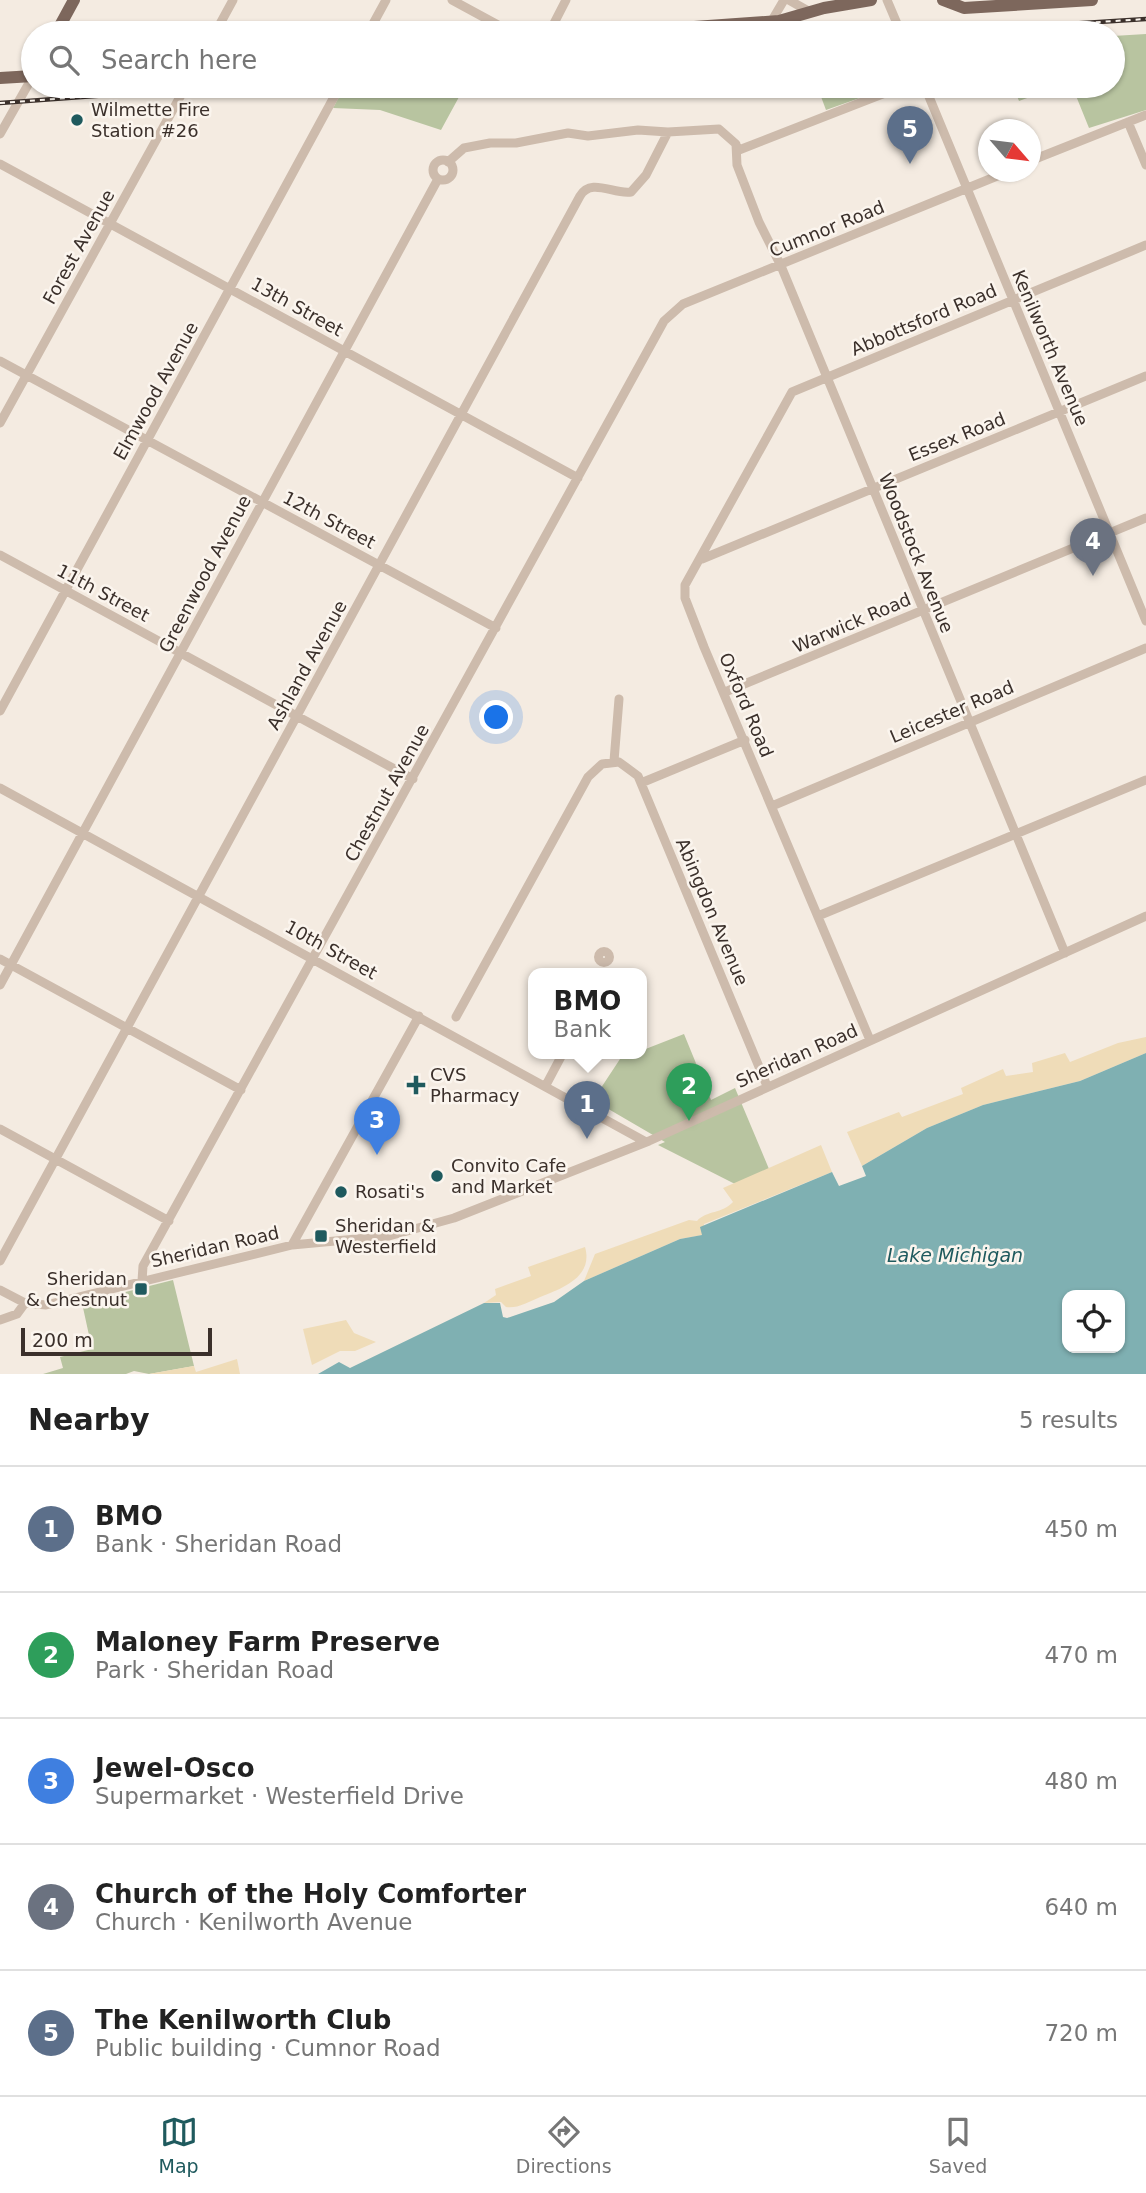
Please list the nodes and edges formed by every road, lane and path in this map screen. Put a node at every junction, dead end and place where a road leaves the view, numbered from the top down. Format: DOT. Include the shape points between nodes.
graph roads {
  1 [pos="74,0"];
  2 [pos="233,0"];
  3 [pos="386,0"];
  4 [pos="452,0"];
  5 [pos="566,0"];
  6 [pos="786,0"];
  7 [pos="871,0"];
  8 [pos="887,0"];
  9 [pos="1091,0"];
  10 [pos="949,1"];
  11 [pos="810,12"];
  12 [pos="63,21"];
  13 [pos="222,21"];
  14 [pos="375,21"];
  15 [pos="491,21"];
  16 [pos="555,21"];
  17 [pos="772,21"];
  18 [pos="775,21"];
  19 [pos="896,21"];
  20 [pos="21,77"];
  21 [pos="0,78"];
  22 [pos="21,97"];
  23 [pos="179,98"];
  24 [pos="333,98"];
  25 [pos="871,98"];
  26 [pos="929,98"];
  27 [pos="1146,115"];
  28 [pos="1128,122"];
  29 [pos="668,132"];
  30 [pos="0,134"];
  31 [pos="739,150"];
  32 [pos="1041,157"];
  33 [pos="448,162"];
  34 [pos="0,164"];
  35 [pos="1146,165"];
  36 [pos="438,179"];
  37 [pos="983,182"];
  38 [pos="968,188"];
  39 [pos="109,225"];
  40 [pos="1146,245"];
  41 [pos="780,266"];
  42 [pos="229,288"];
  43 [pos="1013,300"];
  44 [pos="664,321"];
  45 [pos="344,351"];
  46 [pos="0,360"];
  47 [pos="27,375"];
  48 [pos="1146,376"];
  49 [pos="827,378"];
  50 [pos="792,392"];
  51 [pos="1061,412"];
  52 [pos="461,414"];
  53 [pos="0,423"];
  54 [pos="147,440"];
  55 [pos="578,478"];
  56 [pos="873,489"];
  57 [pos="262,502"];
  58 [pos="1146,517"];
  59 [pos="1110,532"];
  60 [pos="0,555"];
  61 [pos="702,559"];
  62 [pos="379,565"];
  63 [pos="65,591"];
  64 [pos="923,610"];
  65 [pos="1146,621"];
  66 [pos="496,628"];
  67 [pos="1146,648"];
  68 [pos="180,653"];
  69 [pos="725,692"];
  70 [pos="619,699"];
  71 [pos="0,711"];
  72 [pos="297,716"];
  73 [pos="969,721"];
  74 [pos="745,740"];
  75 [pos="614,761"];
  76 [pos="413,779"];
  77 [pos="1146,779"];
  78 [pos="641,783"];
  79 [pos="0,788"];
  80 [pos="772,806"];
  81 [pos="82,833"];
  82 [pos="1016,834"];
  83 [pos="199,896"];
  84 [pos="818,916"];
  85 [pos="1146,916"];
  86 [pos="1065,953"];
  87 [pos="0,959"];
  88 [pos="314,959"];
  89 [pos="11,965"];
  90 [pos="0,985"];
  91 [pos="419,1016"];
  92 [pos="456,1017"];
  93 [pos="127,1028"];
  94 [pos="870,1040"];
  95 [pos="560,1059"];
  96 [pos="546,1085"];
  97 [pos="767,1086"];
  98 [pos="241,1090"];
  99 [pos="0,1129"];
  100 [pos="646,1142"];
  101 [pos="55,1159"];
  102 [pos="169,1221"];
  103 [pos="292,1245"];
  104 [pos="0,1261"];
  105 [pos="142,1281"];
  106 [pos="0,1290"];
  107 [pos="25,1303"];
  108 [pos="0,1320"];
  1 -- 12 [label="main road"];
  2 -- 13 [label="street"];
  3 -- 14 [label="street"];
  4 -- 15 [label="street"];
  5 -- 16 [label="street"];
  6 -- 11 [label="street"];
  6 -- 17 [label="street"];
  7 -- 11 [label="main road"];
  8 -- 19 [label="street"];
  9 -- 10 [label="main road" via="964,8"];
  11 -- 18 [label="main road"];
  20 -- 21 [label="main road"];
  22 -- 30 [label="street"];
  23 -- 39 [label="street, Forest Avenue"];
  24 -- 42 [label="street, Elmwood Avenue"];
  25 -- 31 [label="street"];
  26 -- 38 [label="street, Kenilworth Avenue"];
  27 -- 28 [label="street"];
  28 -- 32 [label="street"];
  28 -- 35 [label="street"];
  29 -- 31 [label="street" via="719,129 733,138"];
  29 -- 33 [label="street" via="568,134 516,144 490,143 464,148"];
  29 -- 52 [label="street, Ashland Avenue" via="632,192 584,190"];
  31 -- 41 [label="street, Woodstock Avenue" via="737,165"];
  33 -- 36 [label="street, Greenwood Avenue" via="453,171 450,177"];
  33 -- 36 [label="street, Greenwood Avenue" via="434,165"];
  34 -- 39 [label="street, 13th Street"];
  36 -- 45 [label="street, Greenwood Avenue"];
  37 -- 38 [label="street, Cumnor Road"];
  38 -- 41 [label="street, Cumnor Road"];
  38 -- 43 [label="street, Kenilworth Avenue"];
  39 -- 42 [label="street, 13th Street"];
  39 -- 47 [label="street, Forest Avenue"];
  40 -- 43 [label="street, Abbottsford Road"];
  41 -- 44 [label="street, Cumnor Road" via="683,304"];
  41 -- 49 [label="street, Woodstock Avenue"];
  42 -- 45 [label="street, 13th Street"];
  42 -- 54 [label="street, Elmwood Avenue"];
  43 -- 49 [label="street, Abbottsford Road"];
  43 -- 51 [label="street, Kenilworth Avenue"];
  44 -- 55 [label="street, Chestnut Avenue"];
  45 -- 52 [label="street, 13th Street"];
  45 -- 57 [label="street, Greenwood Avenue"];
  46 -- 47 [label="street, 12th Street"];
  47 -- 53 [label="street, Forest Avenue"];
  47 -- 54 [label="street, 12th Street"];
  48 -- 51 [label="street, Essex Road"];
  49 -- 50 [label="street, Abbottsford Road"];
  49 -- 56 [label="street, Woodstock Avenue"];
  50 -- 61 [label="street, Oxford Road"];
  51 -- 56 [label="street, Essex Road"];
  51 -- 59 [label="street, Kenilworth Avenue"];
  52 -- 55 [label="street, 13th Street"];
  52 -- 62 [label="street, Ashland Avenue"];
  54 -- 57 [label="street, 12th Street"];
  54 -- 63 [label="street, Elmwood Avenue"];
  55 -- 66 [label="street, Chestnut Avenue"];
  56 -- 61 [label="street, Essex Road"];
  56 -- 64 [label="street, Woodstock Avenue"];
  57 -- 62 [label="street, 12th Street"];
  57 -- 68 [label="street, Greenwood Avenue"];
  58 -- 59 [label="street, Warwick Road"];
  59 -- 64 [label="street, Warwick Road"];
  59 -- 65 [label="street, Kenilworth Avenue"];
  60 -- 63 [label="street, 11th Street"];
  61 -- 69 [label="street, Oxford Road" via="684,594"];
  62 -- 66 [label="street, 12th Street"];
  62 -- 72 [label="street, Ashland Avenue"];
  63 -- 68 [label="street, 11th Street"];
  63 -- 71 [label="street, Elmwood Avenue"];
  64 -- 69 [label="street, Warwick Road"];
  64 -- 73 [label="street, Woodstock Avenue"];
  66 -- 76 [label="street, Chestnut Avenue"];
  67 -- 73 [label="street, Leicester Road"];
  68 -- 72 [label="street, 11th Street"];
  68 -- 81 [label="street, Greenwood Avenue"];
  69 -- 74 [label="street, Oxford Road"];
  70 -- 75 [label="street"];
  72 -- 76 [label="street, 11th Street"];
  72 -- 83 [label="street, Ashland Avenue"];
  73 -- 80 [label="street, Leicester Road"];
  73 -- 82 [label="street, Woodstock Avenue"];
  74 -- 78 [label="street"];
  74 -- 80 [label="street, Oxford Road"];
  75 -- 78 [label="street, Abingdon Avenue" via="630,768"];
  75 -- 92 [label="street" via="597,766 588,777"];
  76 -- 88 [label="street, Chestnut Avenue"];
  77 -- 82 [label="street"];
  78 -- 97 [label="street, Abingdon Avenue"];
  79 -- 81 [label="street, 10th Street"];
  80 -- 84 [label="street, Oxford Road"];
  81 -- 83 [label="street, 10th Street"];
  81 -- 89 [label="street, Greenwood Avenue"];
  82 -- 84 [label="street"];
  82 -- 86 [label="street, Woodstock Avenue"];
  83 -- 88 [label="street, 10th Street"];
  83 -- 93 [label="street, Ashland Avenue"];
  84 -- 94 [label="street, Oxford Road"];
  85 -- 86 [label="street, Sheridan Road"];
  86 -- 94 [label="street, Sheridan Road"];
  87 -- 89 [label="street"];
  88 -- 91 [label="street, 10th Street"];
  88 -- 98 [label="street, Chestnut Avenue"];
  89 -- 90 [label="street, Greenwood Avenue"];
  89 -- 93 [label="street"];
  91 -- 96 [label="street, 10th Street"];
  91 -- 103 [label="street"];
  93 -- 98 [label="street"];
  93 -- 101 [label="street, Ashland Avenue"];
  94 -- 97 [label="street, Sheridan Road"];
  95 -- 96 [label="street"];
  96 -- 100 [label="street, 10th Street"];
  97 -- 100 [label="street, Sheridan Road"];
  98 -- 102 [label="street, Chestnut Avenue"];
  99 -- 101 [label="street"];
  100 -- 103 [label="street, Sheridan Road" via="388,1236"];
  101 -- 102 [label="street"];
  101 -- 104 [label="street, Ashland Avenue"];
  102 -- 105 [label="street, Chestnut Avenue" via="143,1266"];
  103 -- 105 [label="street, Sheridan Road"];
  105 -- 107 [label="street, Sheridan Road" via="46,1305"];
  106 -- 107 [label="street, Sheridan Road"];
  107 -- 108 [label="street" via="15,1316"];
}
